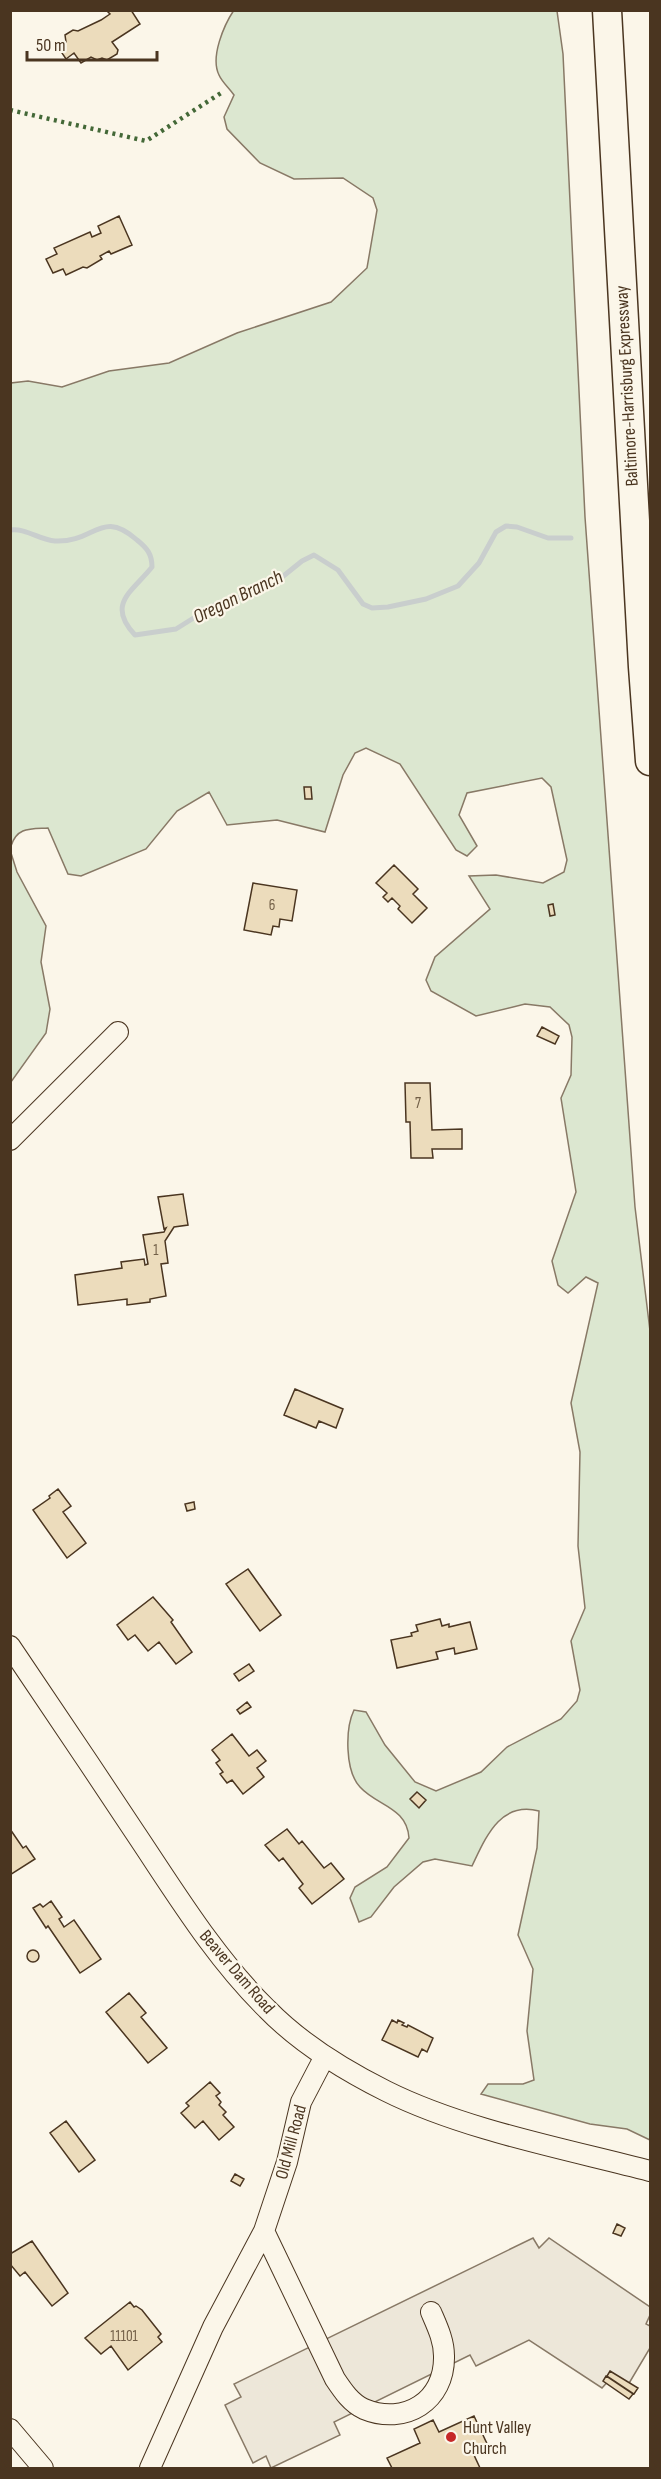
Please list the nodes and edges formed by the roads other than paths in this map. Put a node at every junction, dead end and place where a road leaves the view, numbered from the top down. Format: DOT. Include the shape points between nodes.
graph roads {
  1 [pos="607,10"];
  2 [pos="651,761"];
  3 [pos="118,1032"];
  4 [pos="10,1140"];
  5 [pos="10,1646"];
  6 [pos="325,2056"];
  7 [pos="651,2171"];
  8 [pos="264,2231"];
  9 [pos="431,2312"];
  10 [pos="10,2429"];
  11 [pos="43,2469"];
  12 [pos="150,2469"];
  1 -- 2 [label="highway, Baltimore-Harrisburg Expressway"];
  3 -- 4 [label="street"];
  5 -- 6 [label="street, Beaver Dam Road" via="200,1930 267,2010"];
  6 -- 7 [label="street, Beaver Dam Road" via="427,2109"];
  6 -- 8 [label="street, Old Mill Road" via="301,2102 287,2162"];
  8 -- 9 [label="street" via="336,2379 345,2394 363,2408 377,2413 408,2412 433,2396 439,2386 444,2357"];
  8 -- 12 [label="street, Old Mill Road" via="213,2327"];
  10 -- 11 [label="street"];
}
